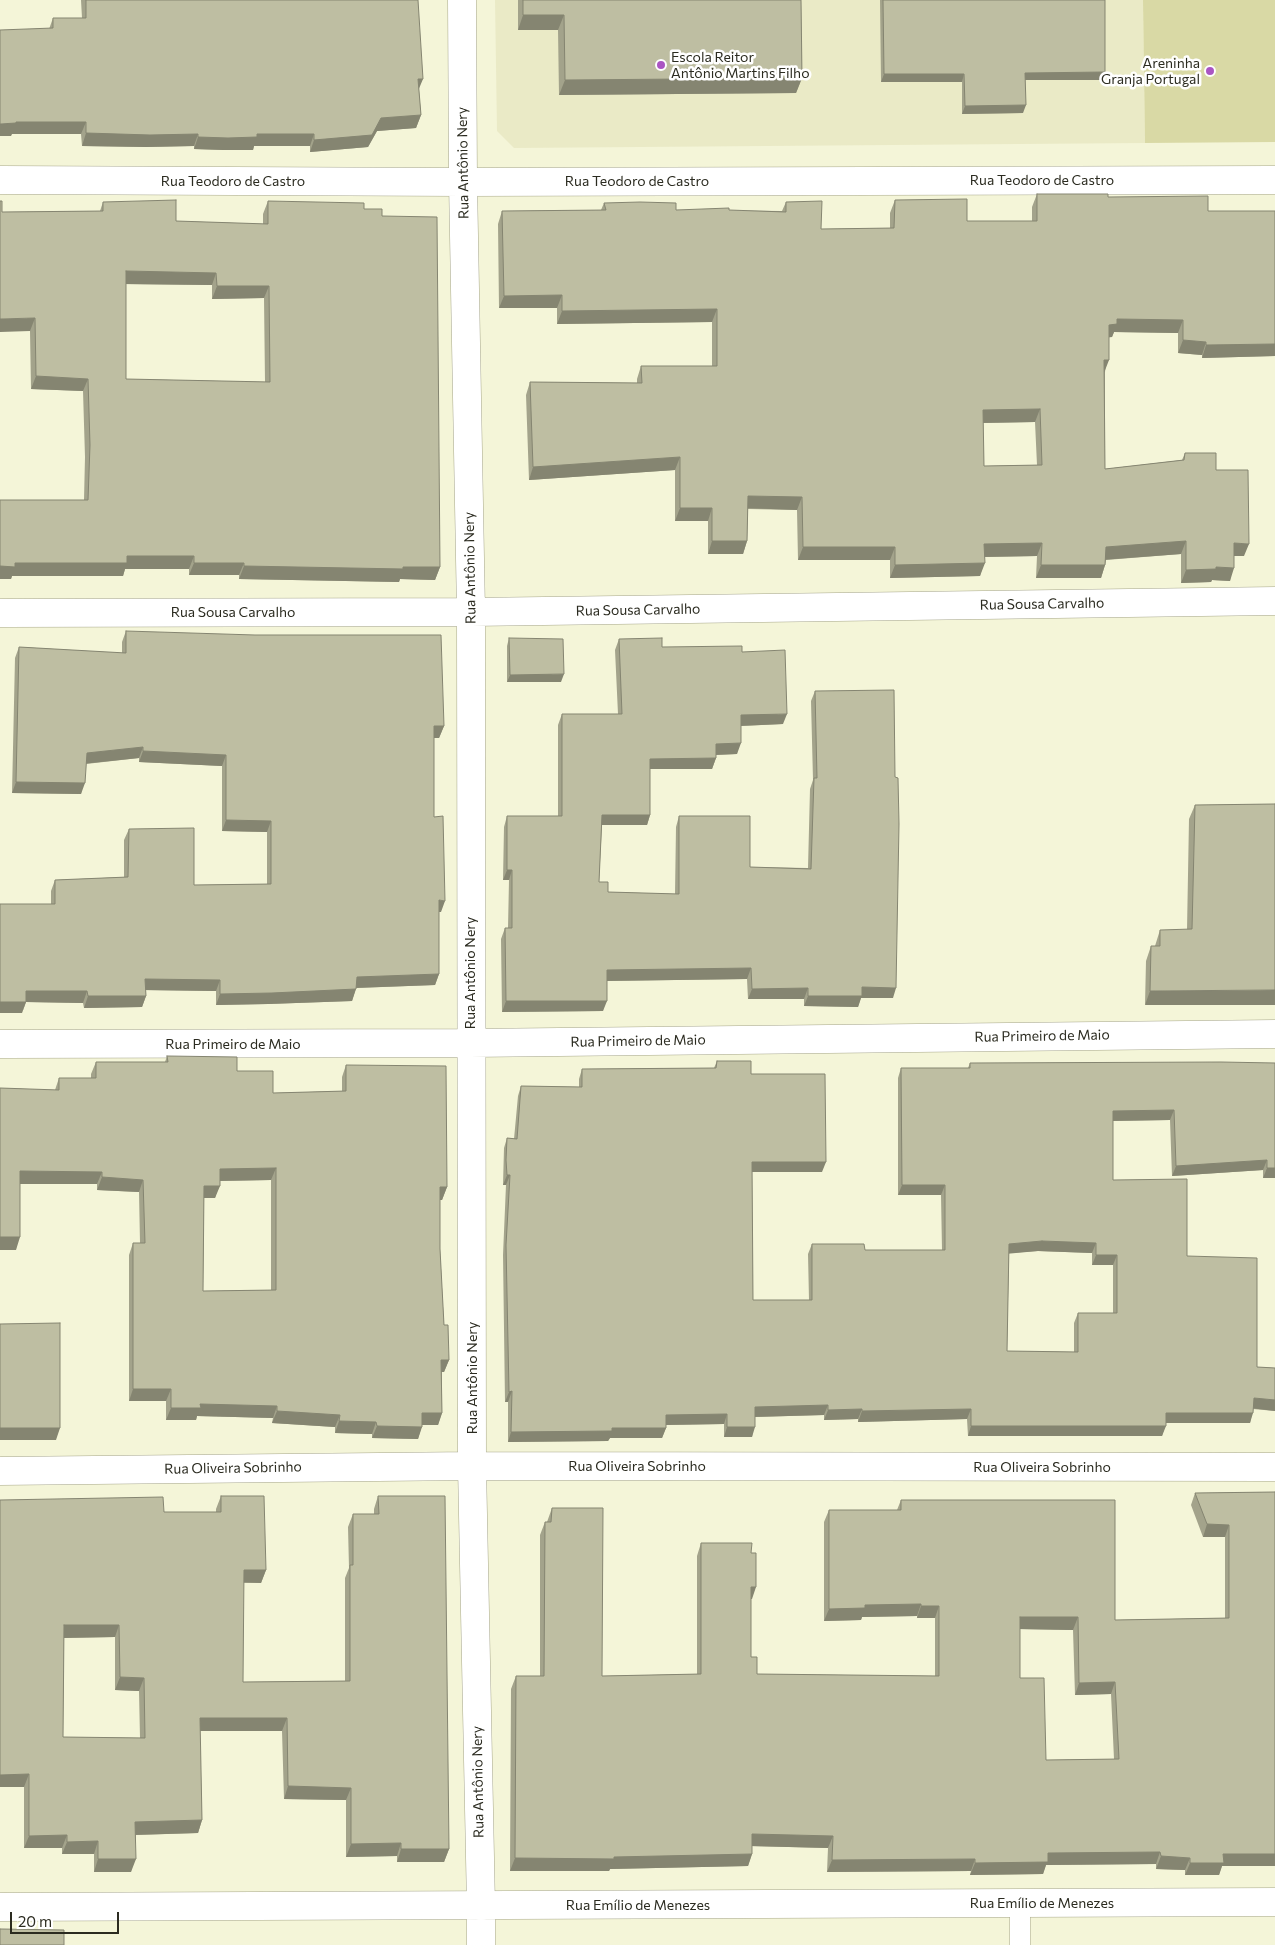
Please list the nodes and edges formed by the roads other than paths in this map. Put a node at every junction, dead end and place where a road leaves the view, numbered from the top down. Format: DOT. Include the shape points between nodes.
graph roads {
  1 [pos="462,0"];
  2 [pos="0,180"];
  3 [pos="1275,180"];
  4 [pos="463,182"];
  5 [pos="1275,600"];
  6 [pos="470,612"];
  7 [pos="0,613"];
  8 [pos="1275,1034"];
  9 [pos="470,1043"];
  10 [pos="0,1044"];
  11 [pos="472,1466"];
  12 [pos="1275,1466"];
  13 [pos="0,1471"];
  14 [pos="1275,1902"];
  15 [pos="1020,1903"];
  16 [pos="481,1906"];
  17 [pos="0,1908"];
  18 [pos="481,1945"];
  19 [pos="1020,1945"];
  1 -- 4 [label="street, Rua Antônio Nery"];
  2 -- 4 [label="street, Rua Teodoro de Castro"];
  3 -- 4 [label="street, Rua Teodoro de Castro"];
  4 -- 6 [label="street, Rua Antônio Nery"];
  5 -- 6 [label="street, Rua Sousa Carvalho"];
  6 -- 7 [label="street, Rua Sousa Carvalho"];
  6 -- 9 [label="street, Rua Antônio Nery"];
  8 -- 9 [label="street, Rua Primeiro de Maio"];
  9 -- 10 [label="street, Rua Primeiro de Maio"];
  9 -- 11 [label="street, Rua Antônio Nery"];
  11 -- 12 [label="street, Rua Oliveira Sobrinho"];
  11 -- 13 [label="street, Rua Oliveira Sobrinho"];
  11 -- 16 [label="street, Rua Antônio Nery"];
  14 -- 15 [label="street, Rua Emílio de Menezes"];
  15 -- 16 [label="street, Rua Emílio de Menezes"];
  15 -- 19 [label="lane"];
  16 -- 17 [label="street, Rua Emílio de Menezes"];
  16 -- 18 [label="street, Rua Antônio Nery"];
}
